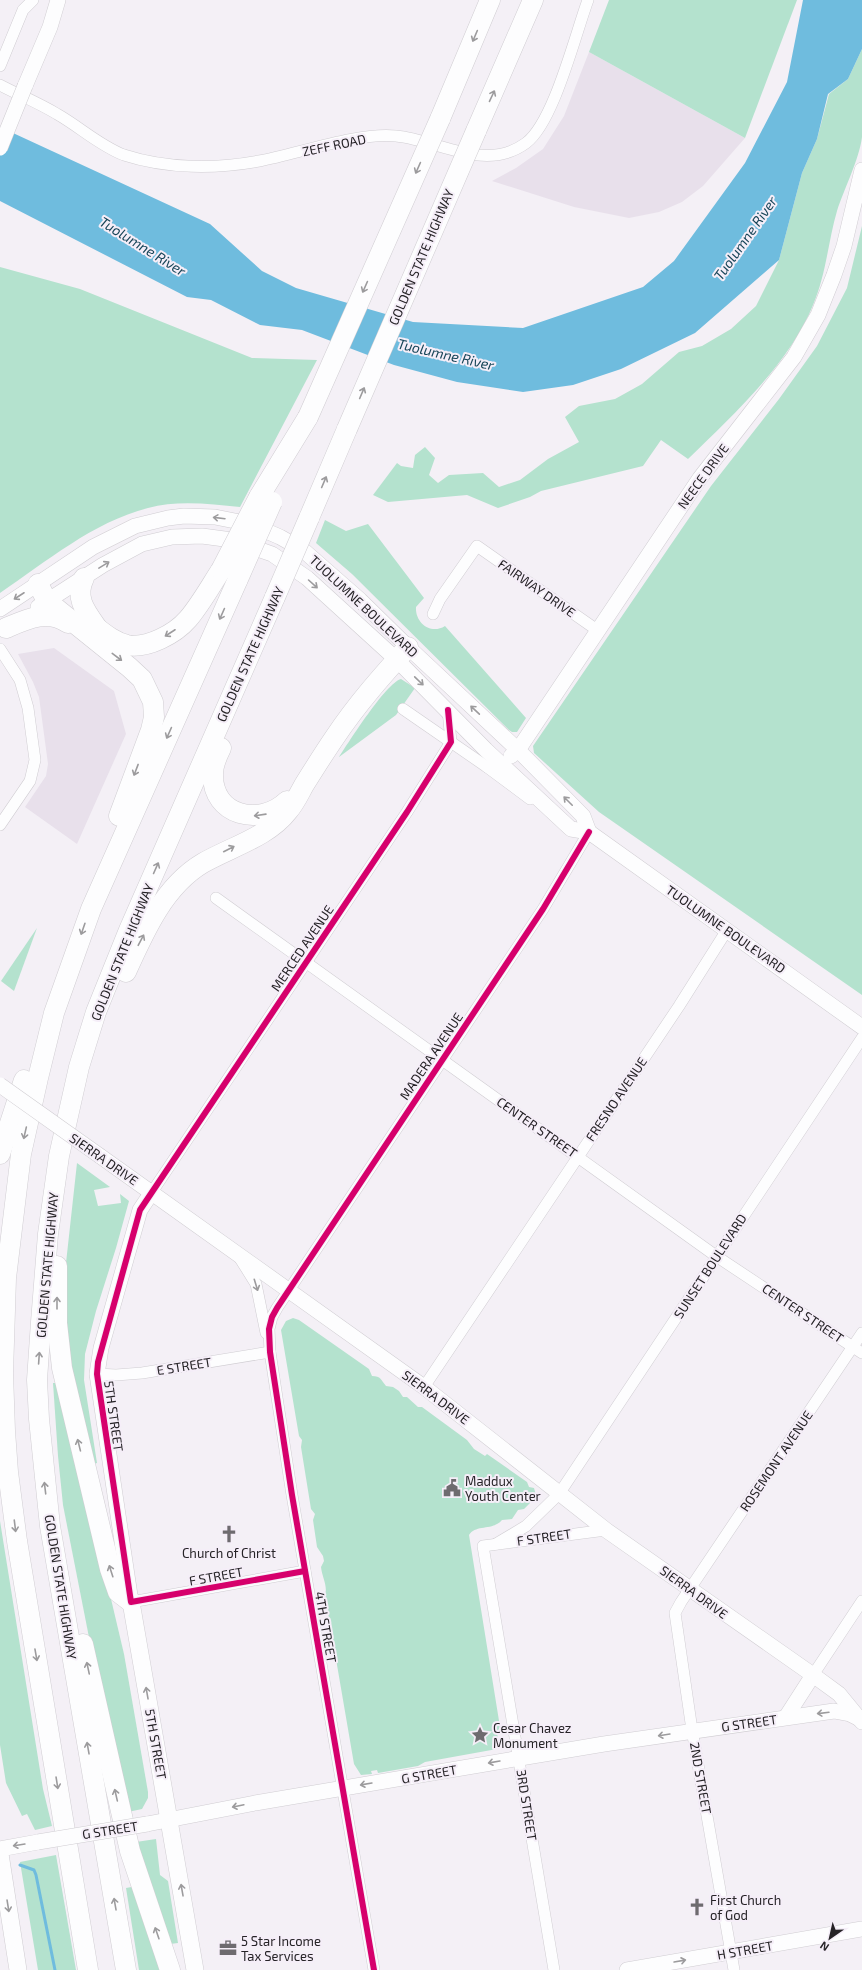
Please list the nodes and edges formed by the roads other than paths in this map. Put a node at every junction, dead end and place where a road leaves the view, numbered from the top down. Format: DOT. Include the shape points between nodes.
graph roads {
  1 [pos="33,0"];
  2 [pos="490,0"];
  3 [pos="533,0"];
  4 [pos="588,0"];
  5 [pos="55,1"];
  6 [pos="0,66"];
  7 [pos="0,85"];
  8 [pos="0,148"];
  9 [pos="862,170"];
  10 [pos="229,575"];
  11 [pos="84,578"];
  12 [pos="47,593"];
  13 [pos="275,597"];
  14 [pos="0,609"];
  15 [pos="434,614"];
  16 [pos="3,630"];
  17 [pos="596,630"];
  18 [pos="92,631"];
  19 [pos="0,649"];
  20 [pos="402,653"];
  21 [pos="403,708"];
  22 [pos="448,710"];
  23 [pos="451,742"];
  24 [pos="518,750"];
  25 [pos="502,764"];
  26 [pos="487,767"];
  27 [pos="303,786"];
  28 [pos="561,820"];
  29 [pos="0,825"];
  30 [pos="589,832"];
  31 [pos="216,898"];
  32 [pos="91,908"];
  33 [pos="727,930"];
  34 [pos="306,962"];
  35 [pos="54,1013"];
  36 [pos="862,1027"];
  37 [pos="862,1038"];
  38 [pos="442,1060"];
  39 [pos="0,1085"];
  40 [pos="67,1119"];
  41 [pos="0,1154"];
  42 [pos="59,1156"];
  43 [pos="578,1156"];
  44 [pos="152,1192"];
  45 [pos="235,1252"];
  46 [pos="716,1256"];
  47 [pos="289,1291"];
  48 [pos="862,1333"];
  49 [pos="269,1347"];
  50 [pos="857,1350"];
  51 [pos="97,1374"];
  52 [pos="424,1387"];
  53 [pos="559,1494"];
  54 [pos="50,1526"];
  55 [pos="606,1530"];
  56 [pos="496,1544"];
  57 [pos="483,1546"];
  58 [pos="305,1571"];
  59 [pos="690,1589"];
  60 [pos="862,1601"];
  61 [pos="131,1602"];
  62 [pos="813,1675"];
  63 [pos="786,1717"];
  64 [pos="861,1720"];
  65 [pos="692,1730"];
  66 [pos="519,1758"];
  67 [pos="342,1788"];
  68 [pos="170,1821"];
  69 [pos="0,1849"];
  70 [pos="0,1854"];
  71 [pos="862,1930"];
  72 [pos="732,1952"];
  73 [pos="18,1970"];
  74 [pos="88,1970"];
  75 [pos="126,1970"];
  76 [pos="170,1970"];
  77 [pos="195,1970"];
  78 [pos="374,1970"];
  79 [pos="554,1970"];
  80 [pos="627,1970"];
  81 [pos="734,1970"];
  1 -- 6 [label="street" via="24,10"];
  2 -- 10 [label="highway, one-way, bridge" via="308,417"];
  13 -- 3 [label="highway, GOLDEN STATE HIGHWAY, one-way, bridge"];
  4 -- 7 [label="street, ZEFF ROAD" via="553,101 540,129 517,148 496,155 475,156 412,139 384,136 234,165 164,164 124,154 106,146 58,114"];
  5 -- 8 [label="main road, bridge" via="50,27"];
  9 -- 17 [label="main road, NEECE DRIVE" via="844,246 815,321 794,357 700,478"];
  10 -- 18 [label="highway, one-way" via="187,621 162,638 148,643 127,645"];
  10 -- 32 [label="highway, one-way"];
  11 -- 12 [label="main road, TUOLUMNE BOULEVARD"];
  11 -- 18 [label="highway" via="79,594"];
  11 -- 20 [label="main road, TUOLUMNE BOULEVARD, one-way" via="142,544 172,537 214,537 244,543 272,554 292,566"];
  12 -- 14 [label="main road, TUOLUMNE BOULEVARD, one-way"];
  12 -- 16 [label="main road, TUOLUMNE BOULEVARD"];
  12 -- 18 [label="highway"];
  20 -- 12 [label="main road, TUOLUMNE BOULEVARD, one-way" via="360,600 304,550 280,536 236,520 184,516 135,526 93,547"];
  27 -- 13 [label="highway, one-way" via="284,805 266,814 249,816 234,811 221,799 213,775 214,764"];
  40 -- 13 [label="highway, GOLDEN STATE HIGHWAY, one-way" via="79,1067 96,1012 129,930"];
  15 -- 17 [label="street, FAIRWAY DRIVE" via="440,599 477,546"];
  16 -- 18 [label="highway" via="38,615 53,616"];
  17 -- 24 [label="main road, NEECE DRIVE"];
  18 -- 32 [label="highway, one-way" via="142,679 153,702 154,716 120,811"];
  19 -- 29 [label="street" via="20,680 28,708 35,760 30,781"];
  20 -- 22 [label="main road, TUOLUMNE BOULEVARD, one-way"];
  24 -- 20 [label="main road, TUOLUMNE BOULEVARD, one-way"];
  20 -- 27 [label="highway" via="364,696"];
  21 -- 23 [label="street, TUOLUMNE BOULEVARD"];
  22 -- 23 [label="street"];
  22 -- 25 [label="main road, TUOLUMNE BOULEVARD"];
  23 -- 26 [label="street, TUOLUMNE BOULEVARD"];
  23 -- 34 [label="street, MERCED AVENUE"];
  24 -- 25 [label="main road, NEECE DRIVE"];
  30 -- 24 [label="main road, TUOLUMNE BOULEVARD, one-way" via="583,816"];
  25 -- 26 [label="street"];
  25 -- 28 [label="main road, TUOLUMNE BOULEVARD"];
  26 -- 28 [label="street, TUOLUMNE BOULEVARD"];
  40 -- 27 [label="highway, one-way" via="136,949 164,901 175,886 193,870 278,822 289,811"];
  28 -- 30 [label="main road, TUOLUMNE BOULEVARD" via="571,829"];
  30 -- 33 [label="main road, TUOLUMNE BOULEVARD"];
  30 -- 38 [label="street, MADERA AVENUE" via="542,909"];
  31 -- 34 [label="street, CENTER STREET"];
  32 -- 35 [label="highway, one-way"];
  33 -- 36 [label="main road, TUOLUMNE BOULEVARD"];
  33 -- 43 [label="street, FRESNO AVENUE"];
  34 -- 38 [label="street, CENTER STREET"];
  34 -- 44 [label="street, MERCED AVENUE"];
  35 -- 41 [label="highway" via="26,1073"];
  35 -- 74 [label="highway, one-way" via="21,1154 11,1219 6,1278 5,1431 17,1541"];
  37 -- 46 [label="street, SUNSET BOULEVARD"];
  38 -- 43 [label="street, CENTER STREET"];
  38 -- 47 [label="street, MADERA AVENUE"];
  39 -- 44 [label="main road, SIERRA DRIVE, bridge"];
  40 -- 42 [label="highway, GOLDEN STATE HIGHWAY"];
  54 -- 42 [label="highway, GOLDEN STATE HIGHWAY, one-way" via="38,1380 48,1234"];
  61 -- 42 [label="highway, one-way" via="118,1592 110,1569 62,1368 57,1323"];
  43 -- 46 [label="street, CENTER STREET"];
  43 -- 52 [label="street, FRESNO AVENUE"];
  44 -- 45 [label="main road, SIERRA DRIVE"];
  44 -- 51 [label="main road, 5TH STREET" via="140,1210 101,1348"];
  45 -- 47 [label="main road, SIERRA DRIVE"];
  45 -- 49 [label="street, 4TH STREET, one-way" via="256,1284"];
  46 -- 50 [label="street, CENTER STREET"];
  46 -- 53 [label="street, SUNSET BOULEVARD"];
  47 -- 49 [label="street, 4TH STREET" via="272,1317"];
  47 -- 52 [label="main road, SIERRA DRIVE"];
  48 -- 50 [label="street, ROSEMONT AVENUE"];
  49 -- 51 [label="street, E STREET" via="142,1373"];
  49 -- 58 [label="street, 4TH STREET"];
  50 -- 59 [label="street, ROSEMONT AVENUE"];
  51 -- 61 [label="main road, 5TH STREET"];
  52 -- 53 [label="main road, SIERRA DRIVE"];
  53 -- 55 [label="main road, SIERRA DRIVE"];
  53 -- 56 [label="street" via="526,1526"];
  75 -- 54 [label="highway, GOLDEN STATE HIGHWAY, one-way"];
  76 -- 54 [label="highway, one-way" via="130,1851 67,1570"];
  55 -- 56 [label="street, F STREET"];
  55 -- 59 [label="main road, SIERRA DRIVE"];
  56 -- 57 [label="street, F STREET"];
  57 -- 66 [label="street, 3RD STREET"];
  58 -- 61 [label="street, F STREET"];
  58 -- 67 [label="street, 4TH STREET"];
  59 -- 62 [label="main road, SIERRA DRIVE"];
  59 -- 65 [label="street, 2ND STREET" via="675,1612"];
  60 -- 62 [label="street"];
  68 -- 61 [label="main road, 5TH STREET, one-way"];
  62 -- 63 [label="main road"];
  62 -- 64 [label="main road, SIERRA DRIVE" via="839,1694"];
  64 -- 63 [label="main road, G STREET, one-way" via="850,1714 834,1711"];
  63 -- 65 [label="main road, G STREET"];
  65 -- 66 [label="main road, G STREET, one-way"];
  65 -- 72 [label="street, 2ND STREET"];
  66 -- 67 [label="main road, G STREET, one-way"];
  66 -- 79 [label="street, 3RD STREET"];
  67 -- 68 [label="main road, G STREET, one-way"];
  67 -- 78 [label="street, 4TH STREET"];
  68 -- 69 [label="main road, G STREET, one-way, bridge"];
  77 -- 68 [label="main road, 5TH STREET, one-way"];
  70 -- 73 [label="main road, one-way"];
  71 -- 72 [label="main road, H STREET"];
  80 -- 72 [label="main road, H STREET, one-way"];
  72 -- 81 [label="street, 2ND STREET"];
}
